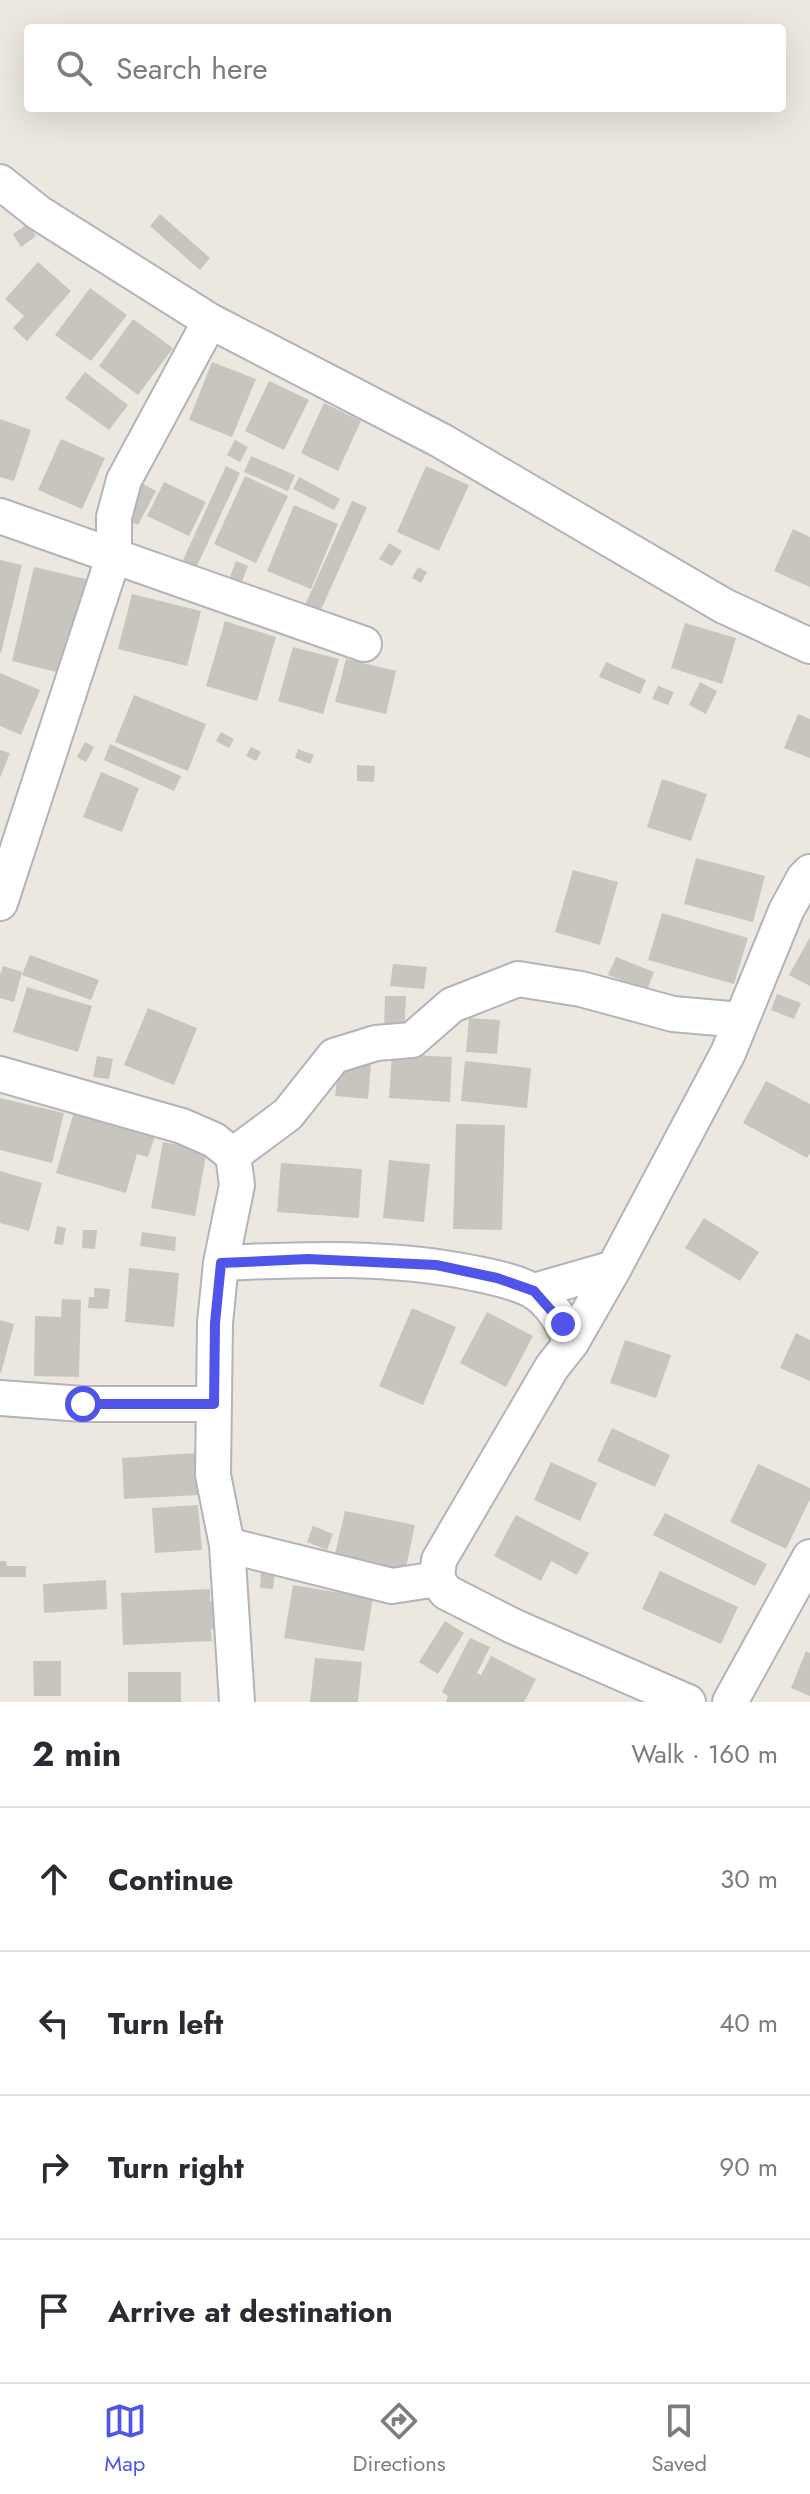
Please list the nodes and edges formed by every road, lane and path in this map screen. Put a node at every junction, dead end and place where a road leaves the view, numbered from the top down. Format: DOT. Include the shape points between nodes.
graph roads {
  1 [pos="0,182"];
  2 [pos="210,321"];
  3 [pos="0,516"];
  4 [pos="114,555"];
  5 [pos="364,644"];
  6 [pos="810,646"];
  7 [pos="810,872"];
  8 [pos="0,903"];
  9 [pos="741,1020"];
  10 [pos="0,1074"];
  11 [pos="233,1155"];
  12 [pos="221,1263"];
  13 [pos="614,1268"];
  14 [pos="534,1291"];
  15 [pos="571,1343"];
  16 [pos="0,1398"];
  17 [pos="214,1404"];
  18 [pos="227,1545"];
  19 [pos="810,1557"];
  20 [pos="437,1579"];
  21 [pos="237,1702"];
  22 [pos="688,1702"];
  23 [pos="730,1702"];
  1 -- 2 [label="street" via="39,213"];
  2 -- 4 [label="street" via="124,480 114,517"];
  2 -- 6 [label="street" via="440,440 724,606"];
  3 -- 4 [label="street"];
  4 -- 5 [label="street"];
  4 -- 8 [label="street"];
  7 -- 9 [label="street" via="786,911"];
  9 -- 11 [label="street" via="673,1014 581,989 518,979 452,1005 412,1040 376,1043 334,1056 288,1114"];
  9 -- 13 [label="street"];
  10 -- 11 [label="street" via="182,1126"];
  11 -- 12 [label="street" via="237,1185"];
  12 -- 14 [label="street" via="308,1259 436,1265"];
  12 -- 17 [label="street"];
  13 -- 14 [label="street"];
  13 -- 15 [label="street"];
  14 -- 15 [label="street" via="563,1324"];
  15 -- 20 [label="street" via="439,1560"];
  16 -- 17 [label="street"];
  17 -- 18 [label="street" via="213,1475"];
  18 -- 20 [label="street" via="392,1586"];
  18 -- 21 [label="street"];
  19 -- 23 [label="street"];
  20 -- 22 [label="street" via="446,1592 515,1627"];
}
